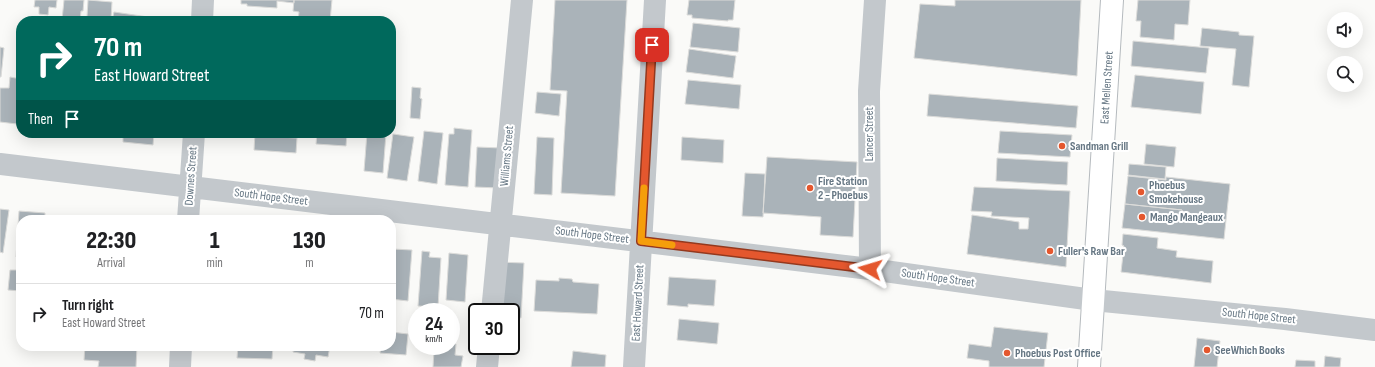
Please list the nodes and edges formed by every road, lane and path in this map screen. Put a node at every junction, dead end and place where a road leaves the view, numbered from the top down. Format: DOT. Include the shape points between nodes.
graph roads {
  1 [pos="203,0"];
  2 [pos="522,0"];
  3 [pos="655,0"];
  4 [pos="875,0"];
  5 [pos="1112,0"];
  6 [pos="202,16"];
  7 [pos="194,138"];
  8 [pos="0,164"];
  9 [pos="190,187"];
  10 [pos="188,215"];
  11 [pos="500,224"];
  12 [pos="641,241"];
  13 [pos="870,269"];
  14 [pos="1093,300"];
  15 [pos="493,303"];
  16 [pos="1375,330"];
  17 [pos="181,351"];
  18 [pos="488,355"];
  19 [pos="180,367"];
  20 [pos="487,367"];
  21 [pos="634,367"];
  22 [pos="1089,367"];
  1 -- 6 [label="street"];
  2 -- 11 [label="street, Williams Street"];
  3 -- 12 [label="street, East Howard Street"];
  4 -- 13 [label="street, Lancer Street" via="869,91"];
  5 -- 14 [label="main road, East Mellen Street"];
  7 -- 9 [label="street, Downes Street"];
  8 -- 9 [label="street, South Hope Street"];
  9 -- 10 [label="street, Downes Street"];
  9 -- 11 [label="street, South Hope Street"];
  11 -- 12 [label="street, South Hope Street"];
  11 -- 15 [label="street, Williams Street"];
  12 -- 13 [label="street, South Hope Street"];
  12 -- 21 [label="street, East Howard Street"];
  13 -- 14 [label="street, South Hope Street"];
  14 -- 16 [label="street, South Hope Street"];
  14 -- 22 [label="main road, East Mellen Street"];
  17 -- 19 [label="street"];
  18 -- 20 [label="street"];
}
